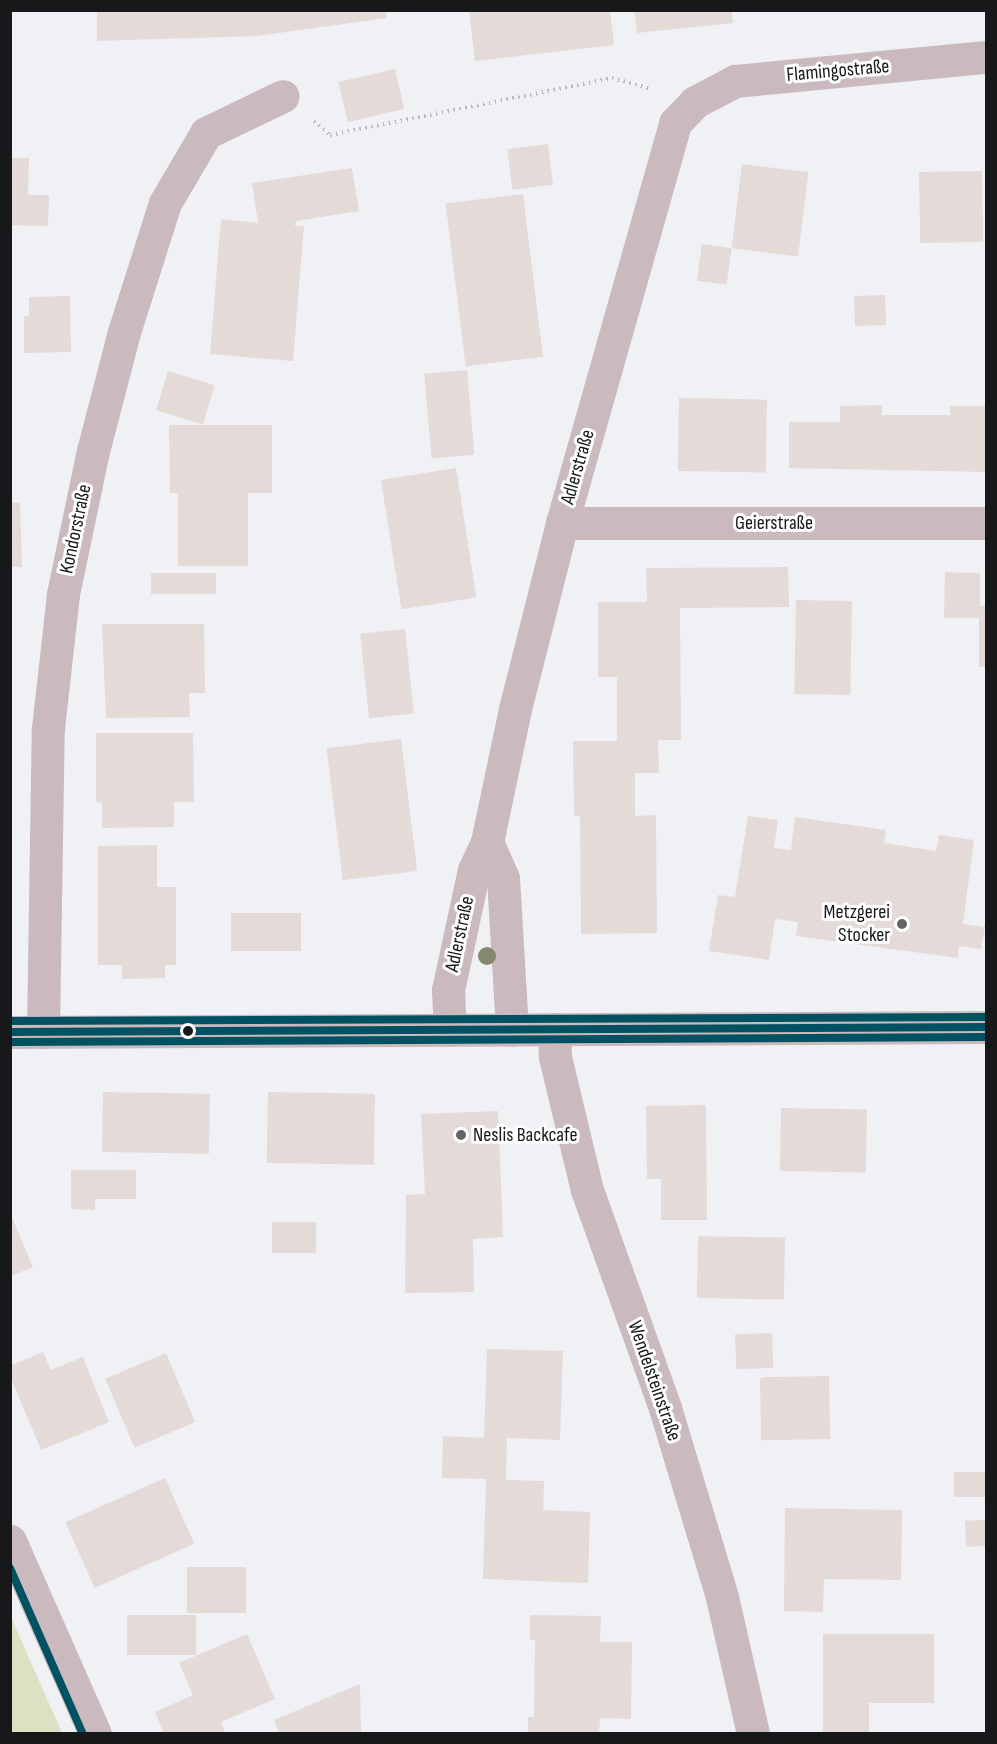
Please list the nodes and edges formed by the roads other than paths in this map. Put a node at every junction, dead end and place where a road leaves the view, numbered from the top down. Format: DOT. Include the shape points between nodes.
graph roads {
  1 [pos="987,57"];
  2 [pos="283,96"];
  3 [pos="695,102"];
  4 [pos="562,523"];
  5 [pos="987,524"];
  6 [pos="487,842"];
  7 [pos="987,1027"];
  8 [pos="554,1029"];
  9 [pos="450,1030"];
  10 [pos="512,1030"];
  11 [pos="10,1032"];
  12 [pos="43,1032"];
  13 [pos="10,1541"];
  14 [pos="95,1734"];
  15 [pos="753,1734"];
  1 -- 3 [label="street, Flamingostraße" via="735,81"];
  2 -- 12 [label="street, Kondorstraße" via="206,133 165,203 124,332 93,451 63,594 48,728"];
  3 -- 4 [label="street, Adlerstraße" via="675,123"];
  4 -- 5 [label="street, Geierstraße"];
  4 -- 6 [label="street, Adlerstraße" via="515,709"];
  6 -- 9 [label="street, Adlerstraße" via="474,870 448,990"];
  6 -- 10 [label="street, Adlerstraße" via="503,878"];
  7 -- 8 [label="street"];
  8 -- 10 [label="street"];
  8 -- 15 [label="street, Wendelsteinstraße" via="555,1057 587,1190 666,1408 722,1597"];
  9 -- 10 [label="street"];
  9 -- 12 [label="street"];
  11 -- 12 [label="street"];
  13 -- 14 [label="street"];
}
